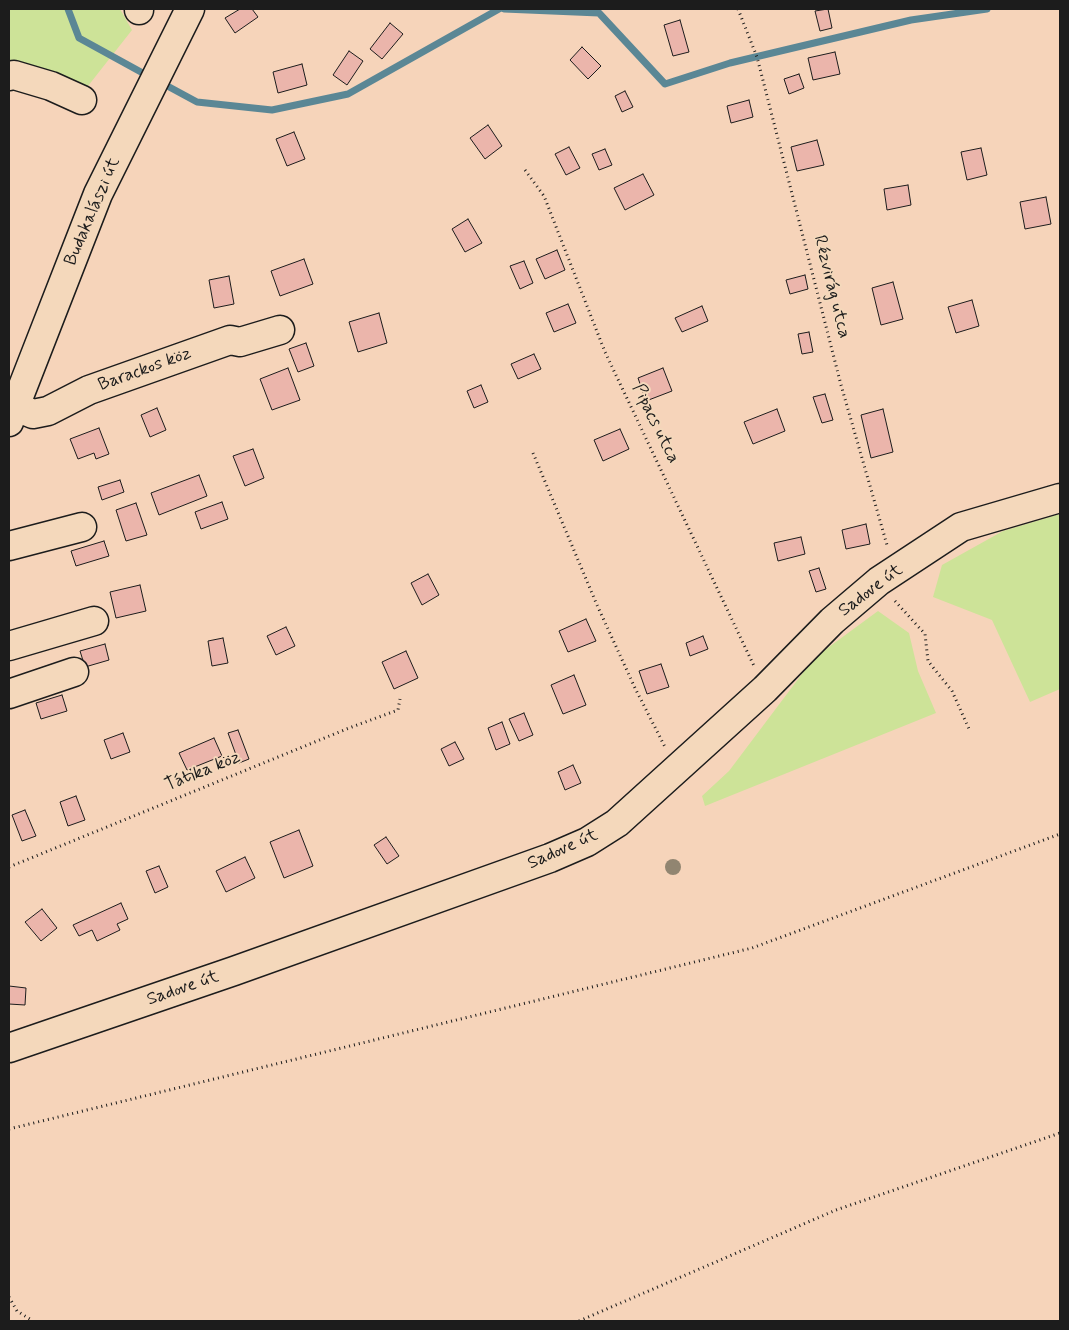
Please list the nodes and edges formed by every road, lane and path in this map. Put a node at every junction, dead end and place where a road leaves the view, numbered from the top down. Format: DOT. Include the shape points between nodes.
graph roads {
  1 [pos="190,9"];
  2 [pos="738,9"];
  3 [pos="9,76"];
  4 [pos="82,100"];
  5 [pos="526,170"];
  6 [pos="280,330"];
  7 [pos="11,414"];
  8 [pos="533,453"];
  9 [pos="1060,498"];
  10 [pos="82,527"];
  11 [pos="9,546"];
  12 [pos="885,577"];
  13 [pos="94,622"];
  14 [pos="9,646"];
  15 [pos="74,672"];
  16 [pos="765,689"];
  17 [pos="9,694"];
  18 [pos="400,699"];
  19 [pos="969,729"];
  20 [pos="676,769"];
  21 [pos="1060,834"];
  22 [pos="9,867"];
  23 [pos="9,1048"];
  24 [pos="9,1129"];
  25 [pos="1060,1133"];
  26 [pos="9,1297"];
  27 [pos="33,1321"];
  28 [pos="579,1321"];
  1 -- 7 [label="street, Budakalászi út" via="98,194"];
  2 -- 12 [label="path, Rézvirág utca" via="757,56 841,385 890,554"];
  3 -- 4 [label="street" via="51,86"];
  5 -- 16 [label="path, Pipacs utca" via="544,196 605,352"];
  6 -- 7 [label="street, Barackos köz" via="240,342 230,340 89,390 48,411"];
  8 -- 20 [label="path" via="597,605"];
  9 -- 12 [label="street, Sadove út" via="961,528"];
  10 -- 11 [label="street"];
  12 -- 16 [label="street, Sadove út" via="832,621"];
  12 -- 19 [label="path" via="925,634 928,661 952,691"];
  13 -- 14 [label="street"];
  15 -- 17 [label="street"];
  16 -- 20 [label="street, Sadove út"];
  18 -- 22 [label="path, Tátika köz" via="398,710"];
  20 -- 23 [label="street, Sadove út" via="618,823 588,842 550,858"];
  21 -- 24 [label="path" via="752,948"];
  25 -- 28 [label="path" via="836,1210"];
  26 -- 27 [label="path" via="17,1311"];
}
